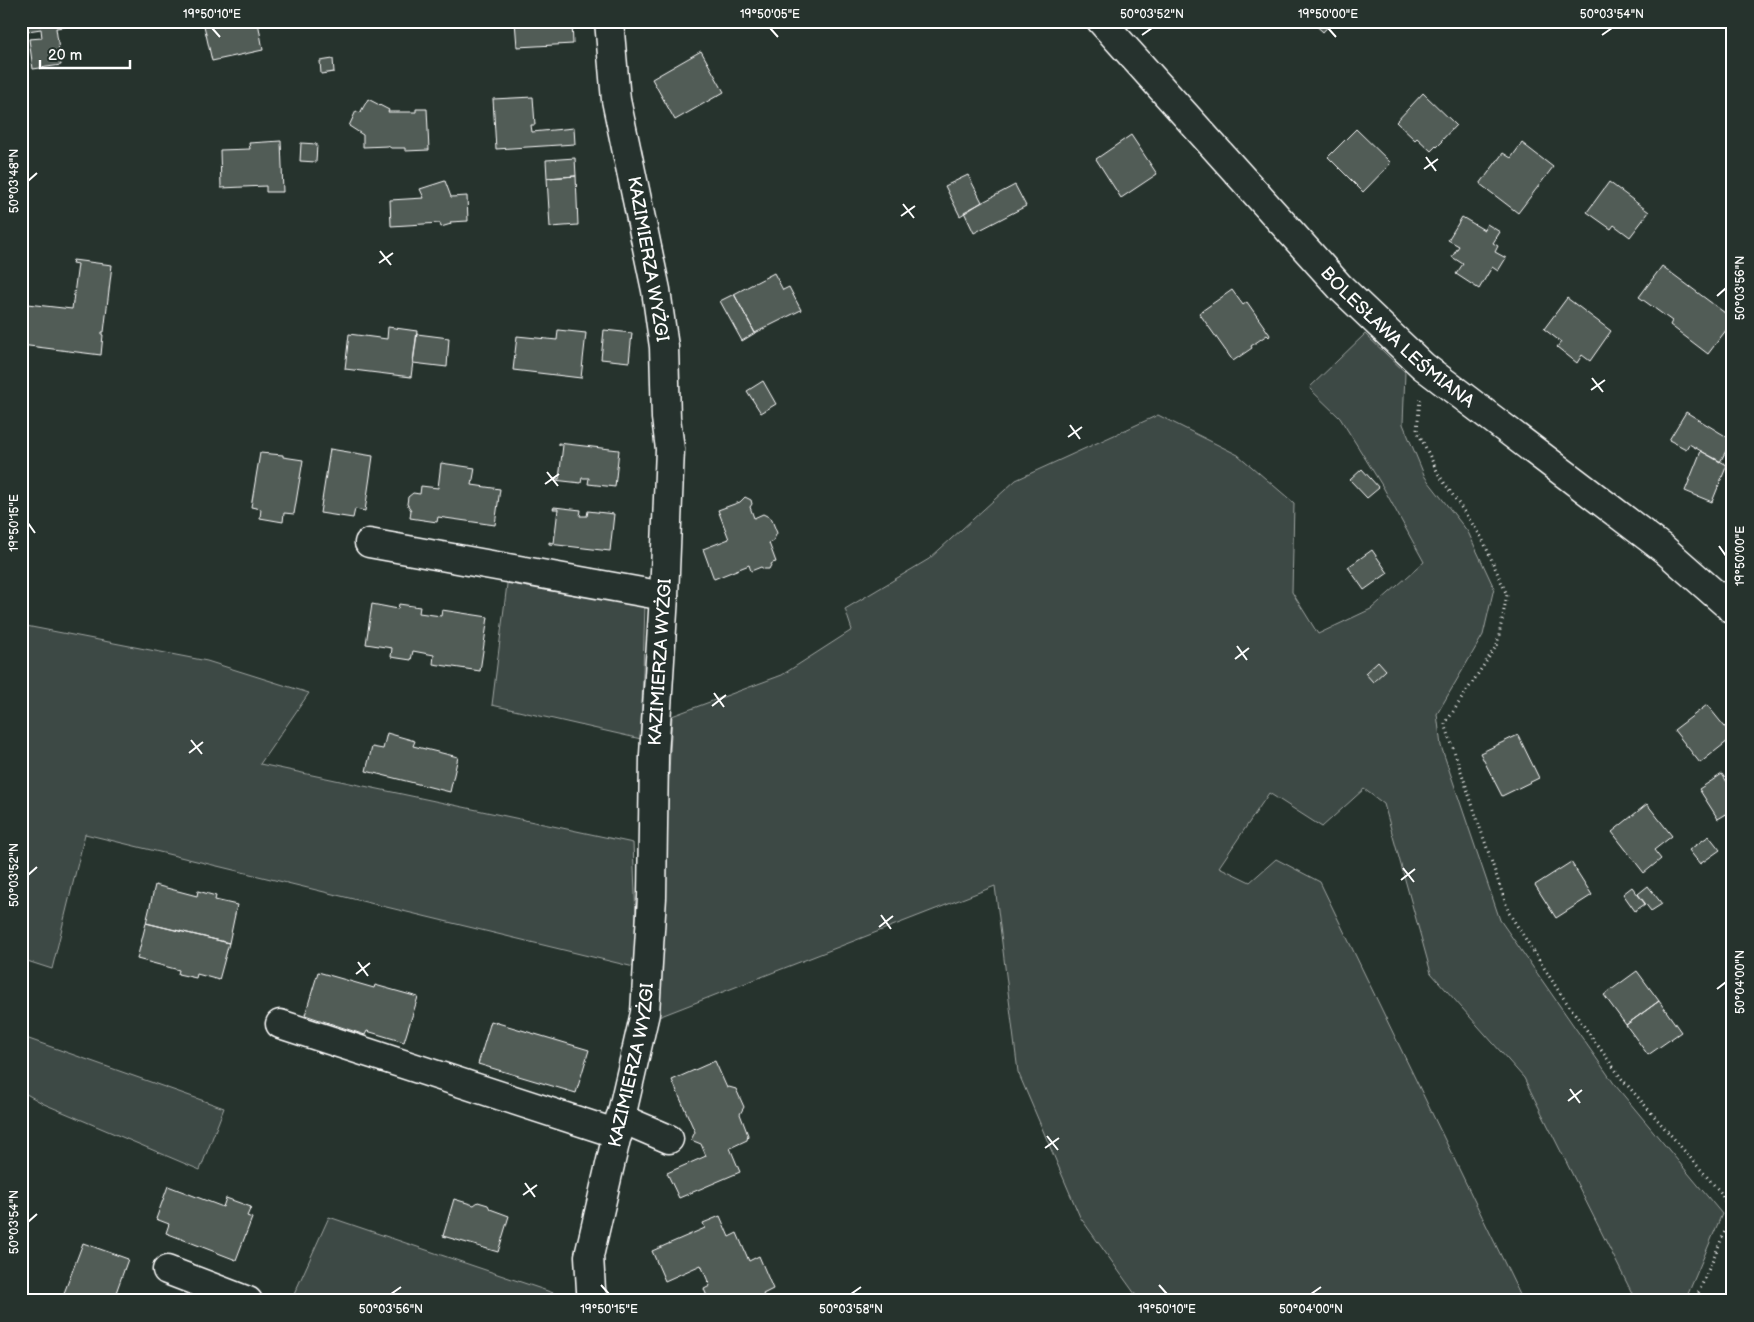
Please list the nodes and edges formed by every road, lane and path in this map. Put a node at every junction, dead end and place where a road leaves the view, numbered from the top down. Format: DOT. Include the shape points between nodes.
graph roads {
  1 [pos="609,21"];
  2 [pos="1101,21"];
  3 [pos="1423,366"];
  4 [pos="369,543"];
  5 [pos="664,596"];
  6 [pos="1733,610"];
  7 [pos="280,1024"];
  8 [pos="619,1126"];
  9 [pos="669,1139"];
  10 [pos="167,1270"];
  11 [pos="248,1301"];
  12 [pos="593,1301"];
  13 [pos="1695,1301"];
  1 -- 5 [label="street, KAZIMIERZA WYŻGI" via="616,100 652,272 664,347 670,449"];
  2 -- 3 [label="street, BOLESŁAWA LEŚMIANA" via="1340,287"];
  3 -- 6 [label="street, BOLESŁAWA LEŚMIANA" via="1665,550"];
  3 -- 13 [label="path" via="1417,430 1439,475 1482,538 1507,595 1496,645 1445,724 1509,913 1560,994 1622,1079 1721,1193 1732,1215"];
  4 -- 5 [label="street"];
  5 -- 8 [label="street, KAZIMIERZA WYŻGI" via="644,1012"];
  7 -- 8 [label="street"];
  8 -- 9 [label="street"];
  8 -- 12 [label="street, KAZIMIERZA WYŻGI" via="589,1256"];
  10 -- 11 [label="street"];
}
